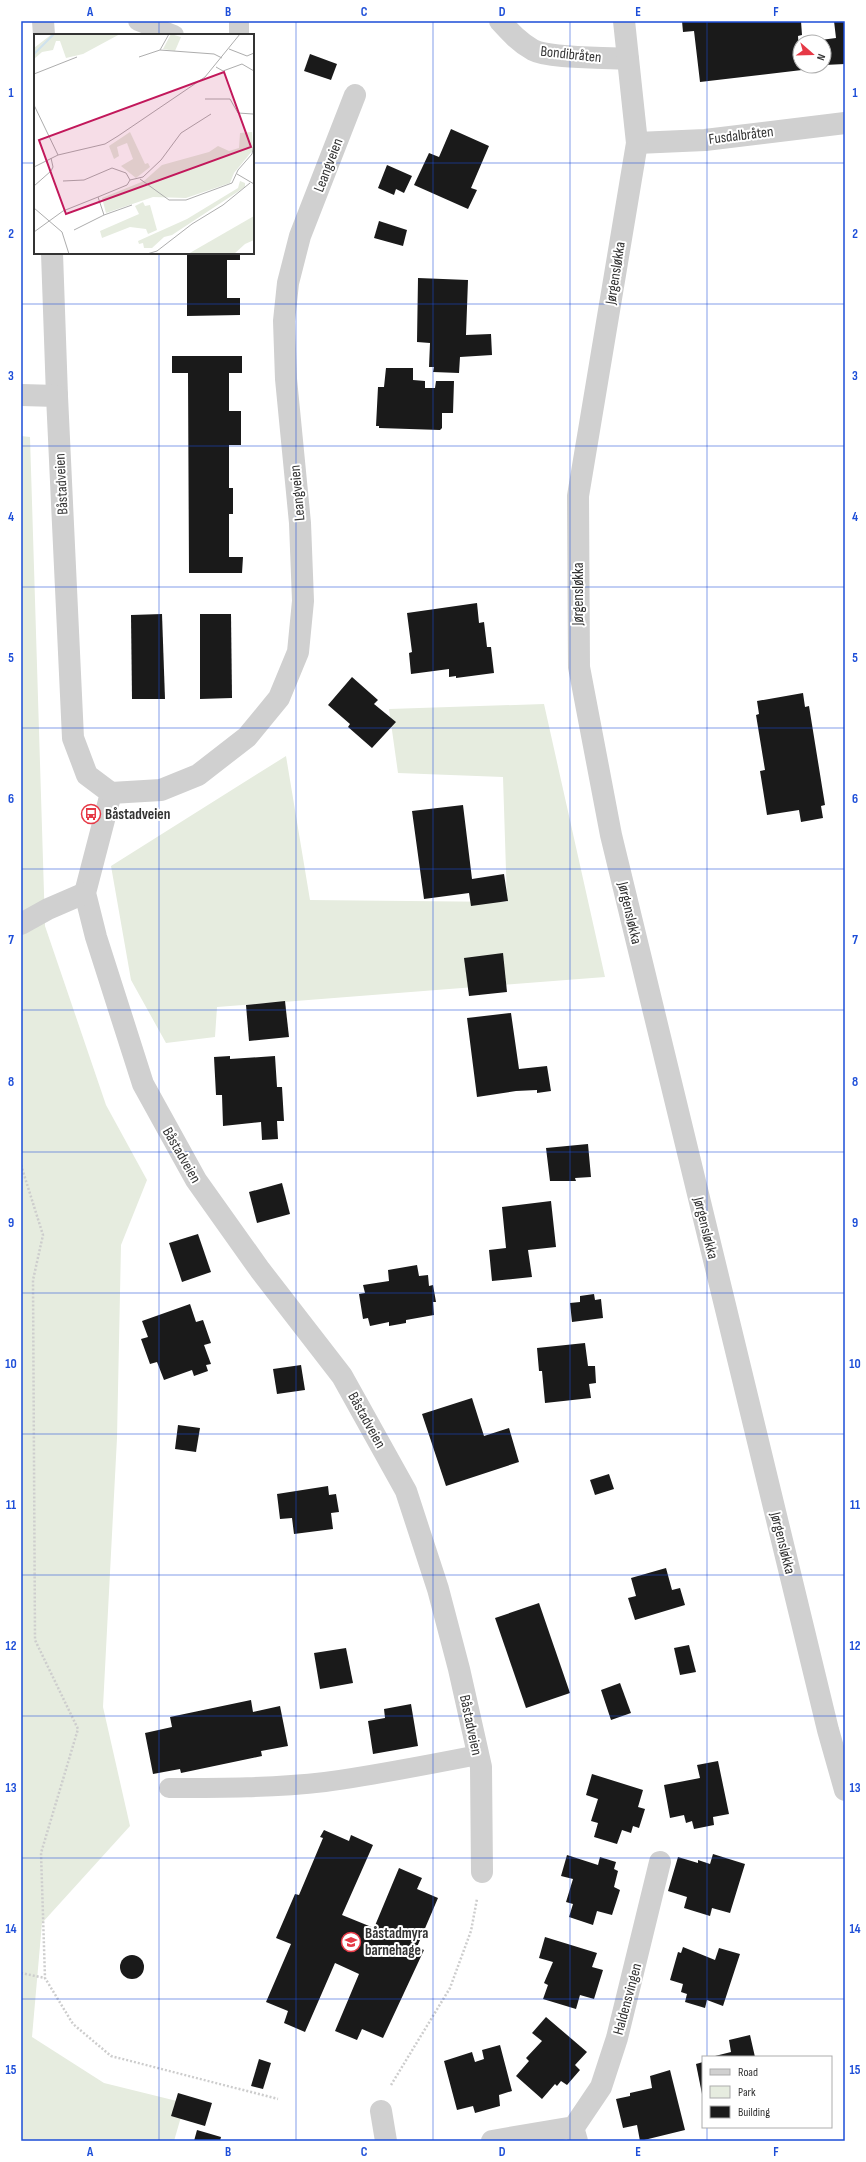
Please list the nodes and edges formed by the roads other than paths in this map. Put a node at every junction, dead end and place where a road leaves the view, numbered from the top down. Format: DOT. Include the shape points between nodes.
graph roads {
  1 [pos="43,21"];
  2 [pos="138,21"];
  3 [pos="239,21"];
  4 [pos="500,21"];
  5 [pos="624,21"];
  6 [pos="44,34"];
  7 [pos="171,34"];
  8 [pos="239,34"];
  9 [pos="628,59"];
  10 [pos="355,95"];
  11 [pos="845,123"];
  12 [pos="637,143"];
  13 [pos="52,254"];
  14 [pos="21,395"];
  15 [pos="57,396"];
  16 [pos="111,793"];
  17 [pos="85,893"];
  18 [pos="21,924"];
  19 [pos="478,1755"];
  20 [pos="169,1788"];
  21 [pos="845,1790"];
  22 [pos="660,1862"];
  23 [pos="482,1872"];
  24 [pos="380,2111"];
  25 [pos="576,2134"];
  26 [pos="386,2141"];
  27 [pos="492,2141"];
  1 -- 6 [label="street"];
  2 -- 7 [label="lane"];
  3 -- 8 [label="lane"];
  4 -- 9 [label="street, Bondibråten" via="514,36 534,50 554,55"];
  5 -- 9 [label="street, Jørgensløkka"];
  9 -- 12 [label="street, Jørgensløkka"];
  10 -- 16 [label="street, Leangveien" via="300,236 288,283 284,321 286,378 300,523 303,601 298,652 279,698 248,737 198,775 161,790"];
  11 -- 12 [label="street, Fusdalbråten" via="705,140"];
  12 -- 21 [label="street, Jørgensløkka" via="578,496 579,667 611,835 822,1707"];
  13 -- 15 [label="street, Båstadveien"];
  14 -- 15 [label="street"];
  15 -- 16 [label="street, Båstadveien" via="72,738 87,774"];
  16 -- 17 [label="street, Båstadveien"];
  17 -- 18 [label="street"];
  17 -- 19 [label="street, Båstadveien" via="98,944 143,1084 196,1180 260,1270 342,1376 406,1491 440,1596"];
  19 -- 20 [label="lane" via="324,1782 250,1787"];
  19 -- 23 [label="street, Båstadveien" via="481,1767"];
  22 -- 25 [label="street, Haldensvingen" via="615,2045 601,2087"];
  24 -- 26 [label="street"];
  25 -- 27 [label="street, Haldensvingen"];
}
